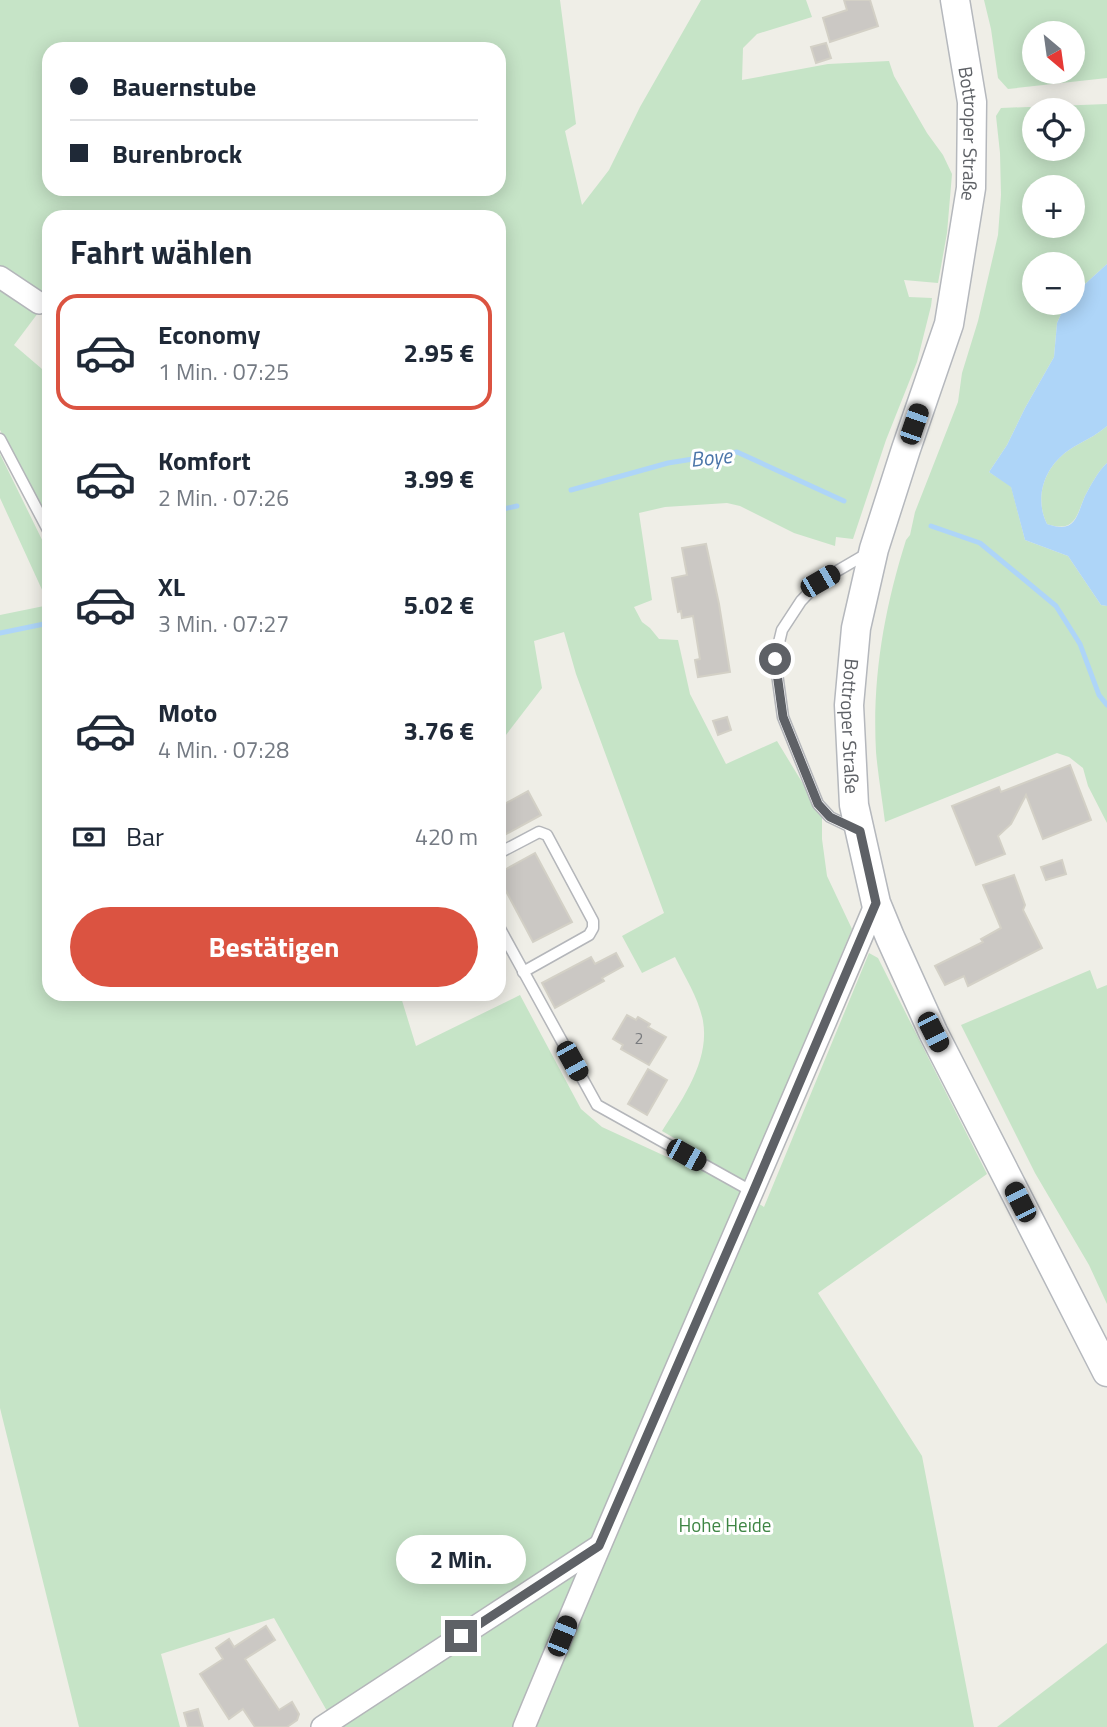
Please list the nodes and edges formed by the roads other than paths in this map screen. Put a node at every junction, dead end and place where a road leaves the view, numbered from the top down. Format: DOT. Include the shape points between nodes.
graph roads {
  1 [pos="955,0"];
  2 [pos="0,277"];
  3 [pos="39,303"];
  4 [pos="0,439"];
  5 [pos="42,518"];
  6 [pos="874,549"];
  7 [pos="860,831"];
  8 [pos="506,849"];
  9 [pos="876,903"];
  10 [pos="506,940"];
  11 [pos="523,972"];
  12 [pos="753,1192"];
  13 [pos="1107,1372"];
  14 [pos="599,1546"];
  15 [pos="323,1727"];
  16 [pos="524,1727"];
  1 -- 6 [label="main road, Bottroper Straße" via="972,102 971,188 949,324"];
  2 -- 3 [label="street"];
  4 -- 5 [label="lane"];
  6 -- 7 [label="main road, Bottroper Straße" via="856,628 849,705 854,805"];
  6 -- 7 [label="lane" via="820,581 801,601 782,630 775,659 783,717 818,804 830,817"];
  7 -- 9 [label="main road, Bottroper Straße"];
  8 -- 11 [label="lane" via="539,832 547,835 593,920 589,935"];
  9 -- 12 [label="street"];
  9 -- 13 [label="main road, Bottroper Straße" via="933,1032"];
  10 -- 11 [label="lane"];
  11 -- 12 [label="lane" via="597,1105"];
  12 -- 14 [label="street"];
  14 -- 15 [label="street"];
  14 -- 16 [label="street"];
}
